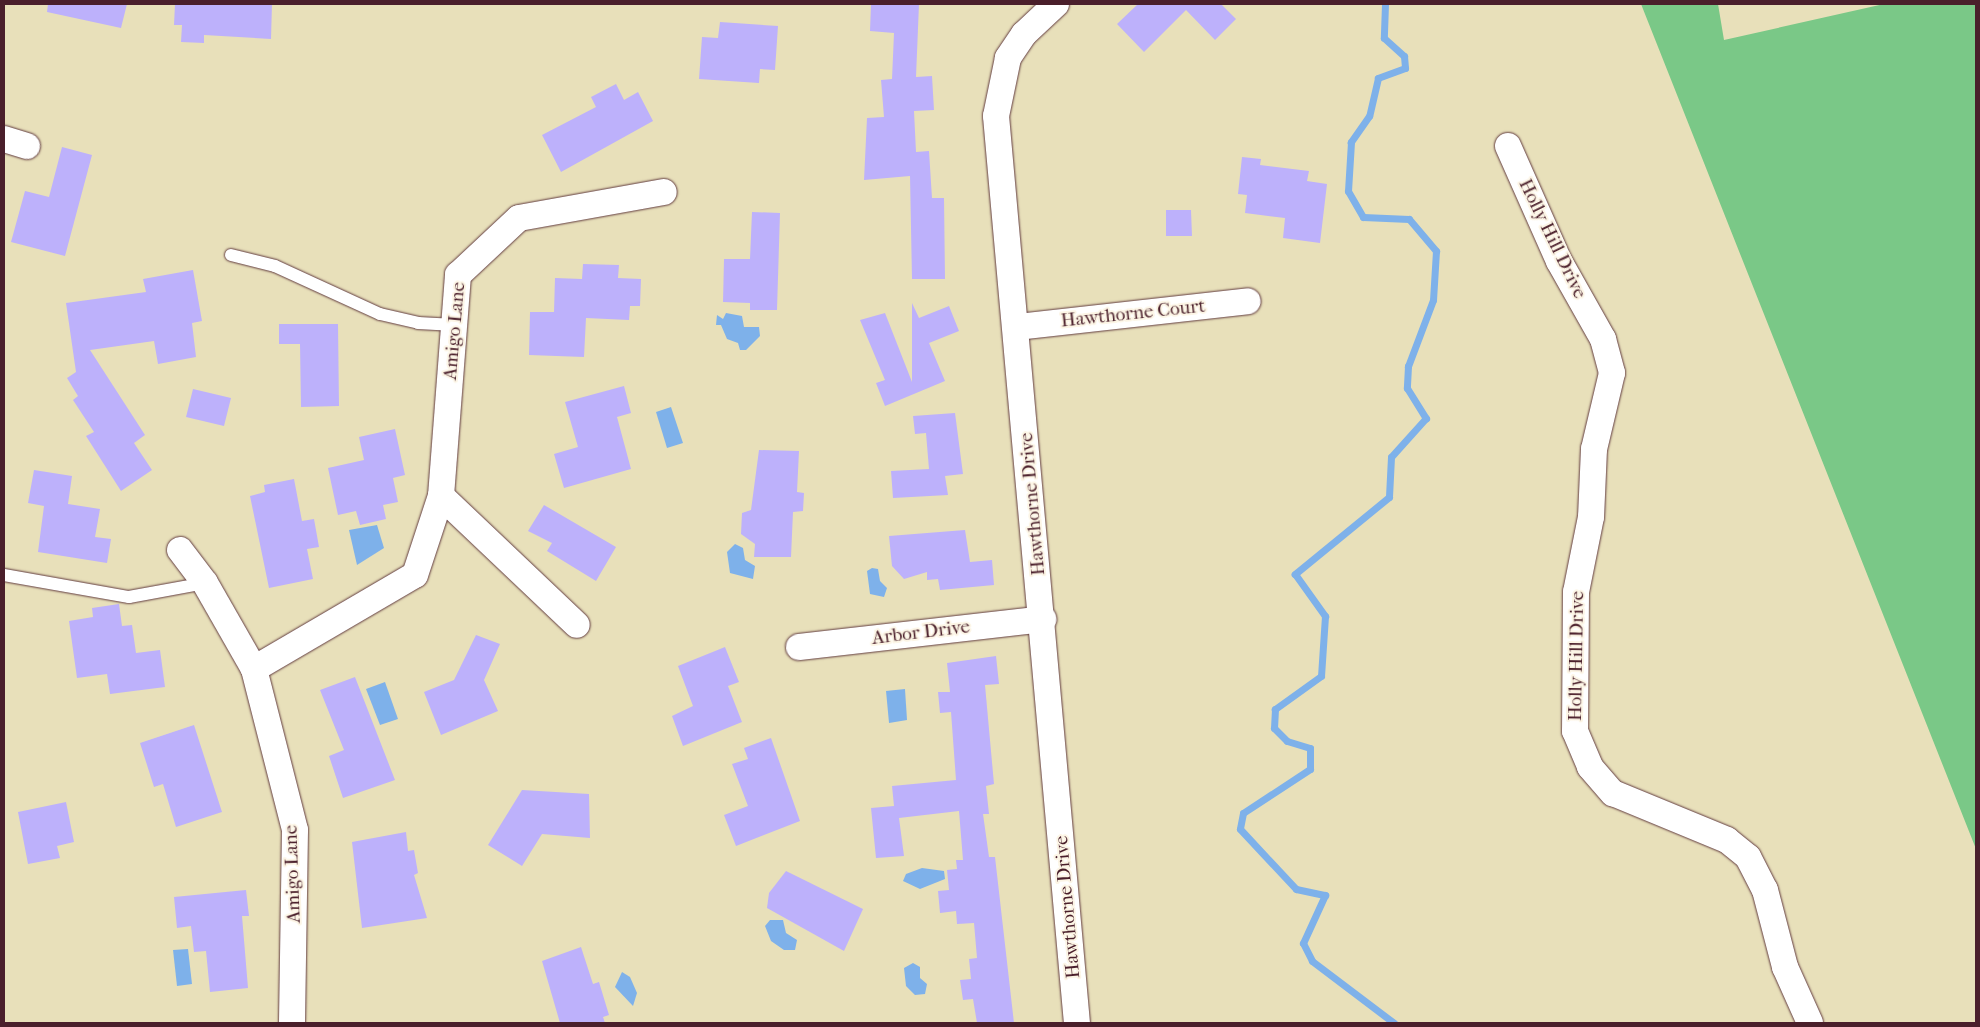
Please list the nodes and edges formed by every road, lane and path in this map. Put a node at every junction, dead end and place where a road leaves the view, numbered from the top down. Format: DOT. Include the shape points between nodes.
graph roads {
  1 [pos="1056,4"];
  2 [pos="1508,146"];
  3 [pos="664,192"];
  4 [pos="231,255"];
  5 [pos="1248,301"];
  6 [pos="455,325"];
  7 [pos="1018,327"];
  8 [pos="441,496"];
  9 [pos="180,550"];
  10 [pos="4,575"];
  11 [pos="206,583"];
  12 [pos="1043,619"];
  13 [pos="577,625"];
  14 [pos="799,647"];
  15 [pos="254,669"];
  16 [pos="292,1023"];
  17 [pos="1077,1023"];
  18 [pos="1810,1023"];
  1 -- 7 [label="street, Hawthorne Drive" via="1024,34 1008,58 998,90 996,116"];
  2 -- 18 [label="street, Holly Hill Drive" via="1559,262 1603,338 1612,373 1594,449 1591,517 1576,592 1576,731 1590,767 1613,793 1727,840 1748,857 1765,890 1785,967"];
  3 -- 6 [label="street, Amigo Lane" via="519,218 458,276"];
  4 -- 6 [label="lane" via="275,266 380,314 418,324"];
  5 -- 7 [label="street, Hawthorne Court"];
  6 -- 8 [label="street, Amigo Lane"];
  7 -- 12 [label="street, Hawthorne Drive"];
  8 -- 13 [label="street"];
  8 -- 15 [label="street, Amigo Lane" via="416,575"];
  9 -- 11 [label="street, Amigo Lane"];
  10 -- 11 [label="lane" via="130,597"];
  11 -- 15 [label="street, Amigo Lane"];
  12 -- 14 [label="street, Arbor Drive"];
  12 -- 17 [label="street, Hawthorne Drive"];
  15 -- 16 [label="street, Amigo Lane" via="295,830"];
}
